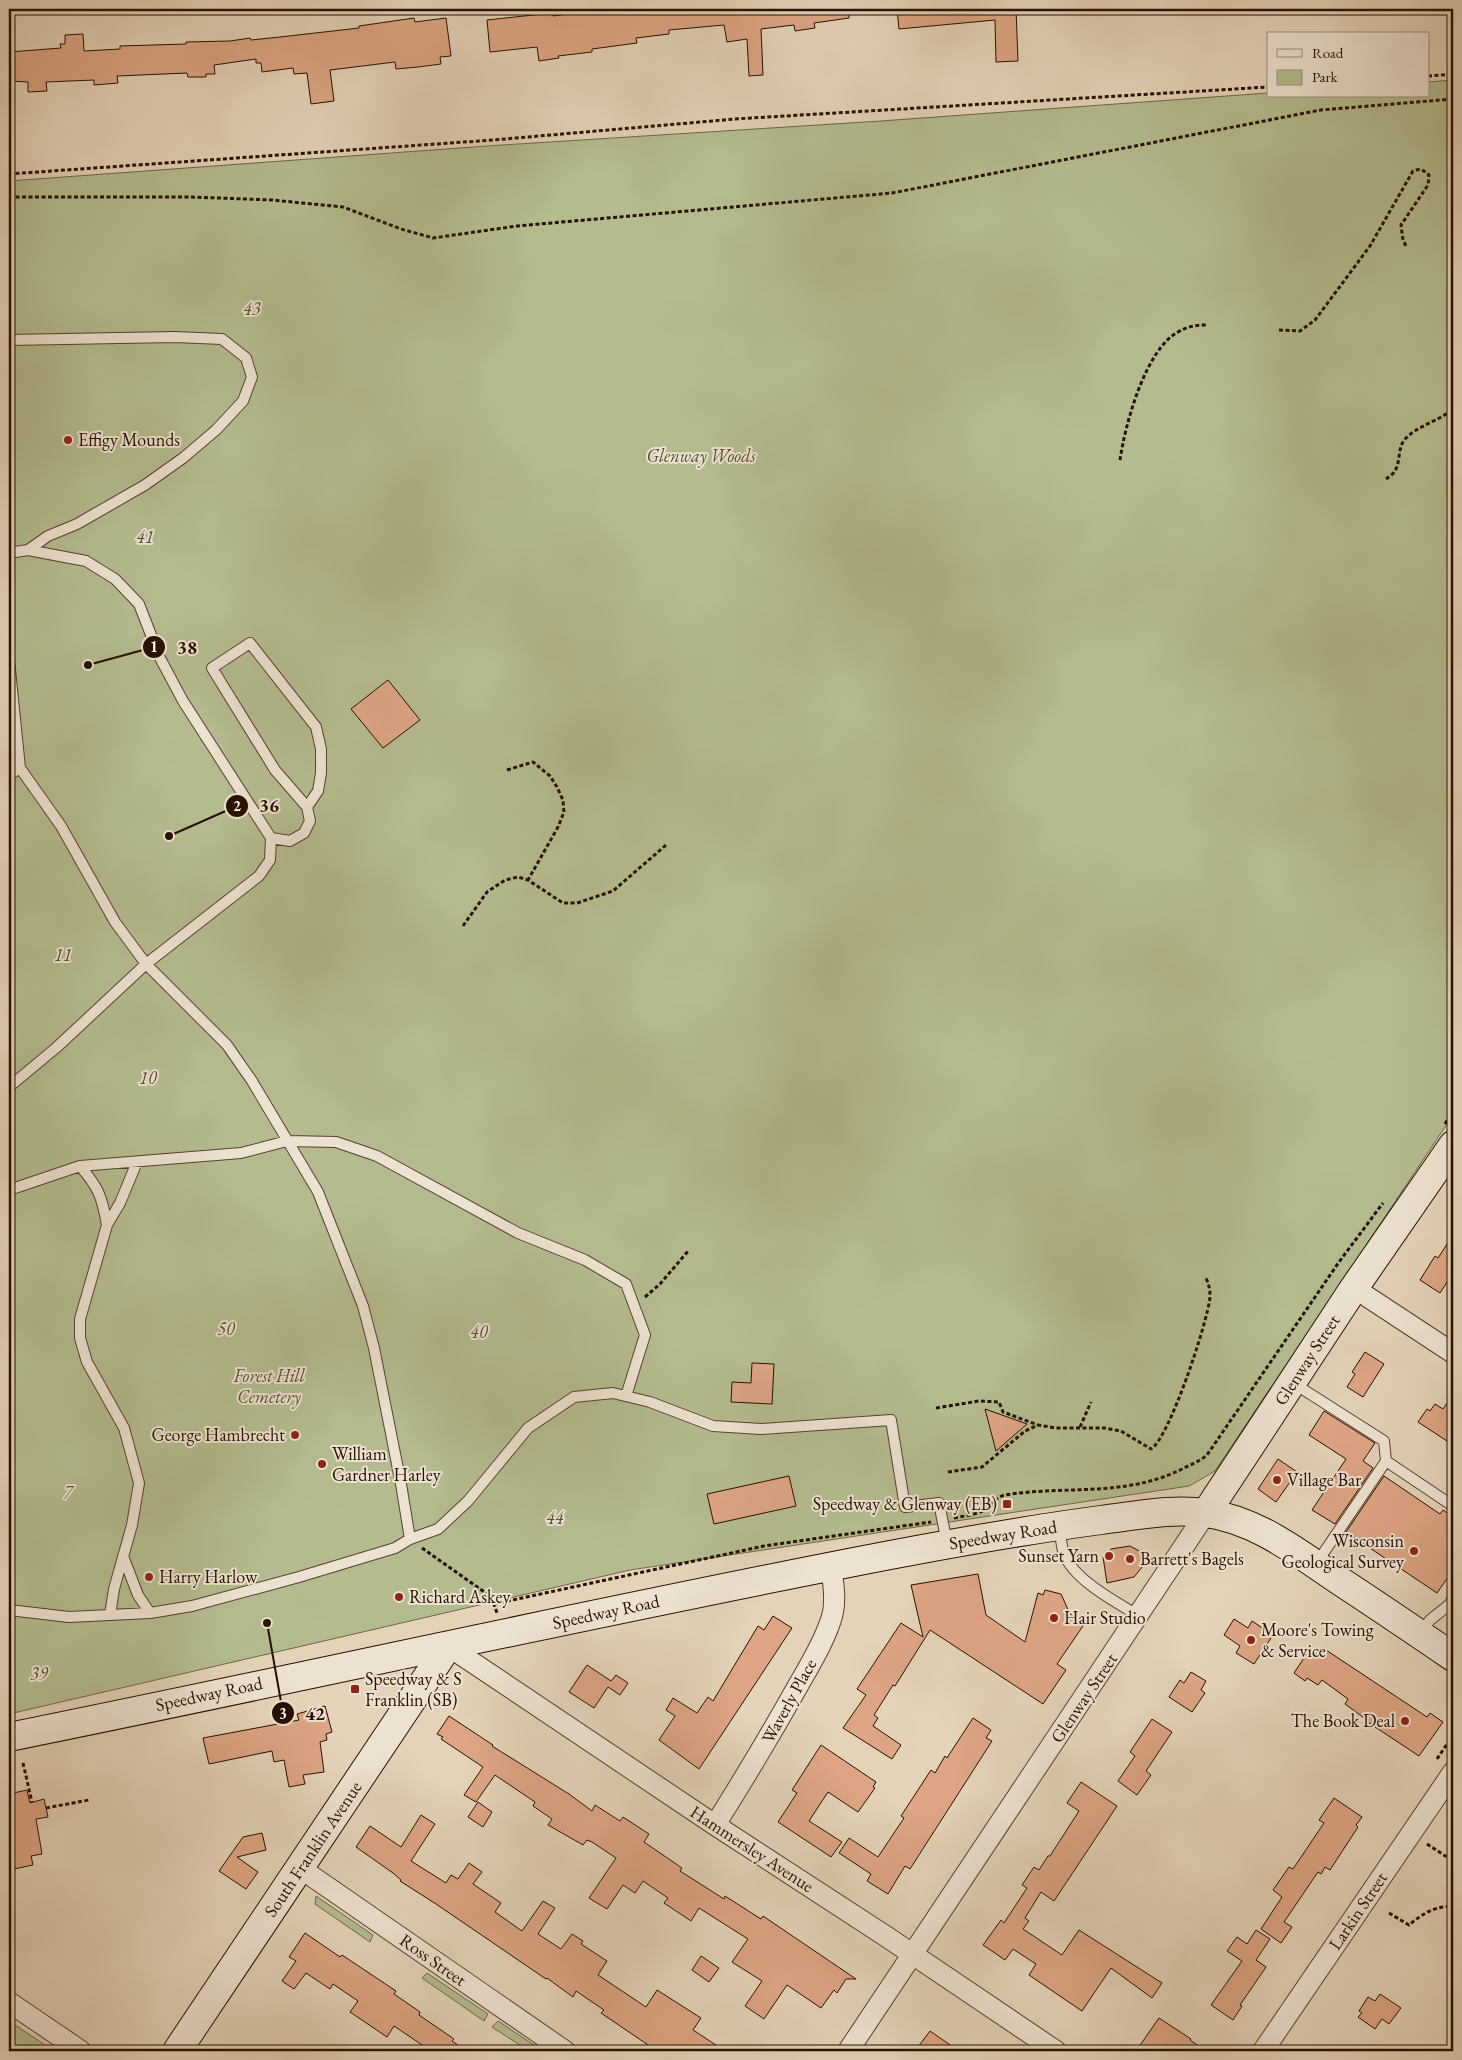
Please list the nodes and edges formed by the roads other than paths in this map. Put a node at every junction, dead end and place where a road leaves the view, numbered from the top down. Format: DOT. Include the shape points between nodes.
graph roads {
  1 [pos="9,340"];
  2 [pos="28,550"];
  3 [pos="9,553"];
  4 [pos="9,660"];
  5 [pos="20,768"];
  6 [pos="9,774"];
  7 [pos="307,807"];
  8 [pos="271,838"];
  9 [pos="146,964"];
  10 [pos="9,1087"];
  11 [pos="1447,1137"];
  12 [pos="288,1141"];
  13 [pos="137,1162"];
  14 [pos="80,1166"];
  15 [pos="9,1190"];
  16 [pos="107,1225"];
  17 [pos="1354,1288"];
  18 [pos="1453,1354"];
  19 [pos="1292,1383"];
  20 [pos="626,1396"];
  21 [pos="1386,1461"];
  22 [pos="1453,1506"];
  23 [pos="1206,1513"];
  24 [pos="1059,1526"];
  25 [pos="945,1532"];
  26 [pos="410,1539"];
  27 [pos="123,1556"];
  28 [pos="1316,1565"];
  29 [pos="831,1567"];
  30 [pos="1453,1598"];
  31 [pos="9,1610"];
  32 [pos="150,1613"];
  33 [pos="110,1615"];
  34 [pos="1139,1616"];
  35 [pos="1420,1634"];
  36 [pos="448,1646"];
  37 [pos="1453,1657"];
  38 [pos="9,1737"];
  39 [pos="1453,1772"];
  40 [pos="715,1825"];
  41 [pos="300,1868"];
  42 [pos="914,1955"];
  43 [pos="9,2002"];
  44 [pos="81,2051"];
  45 [pos="177,2051"];
  46 [pos="566,2051"];
  47 [pos="848,2051"];
  48 [pos="1056,2051"];
  49 [pos="1264,2051"];
  1 -- 2 [label="lane" via="222,339 246,358 252,377 243,401 183,458 145,485 77,524 48,536"];
  2 -- 3 [label="lane"];
  2 -- 8 [label="lane" via="86,561 115,579 139,604 160,658 183,701"];
  4 -- 5 [label="lane"];
  5 -- 6 [label="lane"];
  5 -- 9 [label="lane" via="62,826 115,922"];
  7 -- 7 [label="lane" via="275,770 212,668 250,643 316,727 321,749 321,773 318,791"];
  7 -- 8 [label="lane" via="310,821 304,833 290,841"];
  8 -- 9 [label="lane" via="270,860 259,876"];
  9 -- 10 [label="lane"];
  9 -- 12 [label="lane" via="228,1045"];
  11 -- 17 [label="main road, Glenway Street"];
  12 -- 13 [label="lane" via="241,1153"];
  12 -- 20 [label="lane" via="336,1142 377,1156 518,1233 585,1260 626,1284 645,1335"];
  12 -- 26 [label="lane" via="318,1192 363,1306"];
  13 -- 14 [label="lane"];
  13 -- 16 [label="lane"];
  14 -- 15 [label="lane"];
  14 -- 16 [label="lane" via="95,1184 103,1201"];
  16 -- 27 [label="lane" via="80,1319 80,1338 87,1362 124,1428 138,1483 132,1526"];
  17 -- 18 [label="street"];
  17 -- 19 [label="main road, Glenway Street"];
  19 -- 21 [label="lane" via="1384,1441"];
  19 -- 23 [label="main road, Glenway Street"];
  20 -- 25 [label="lane" via="713,1426 761,1428 891,1420 905,1507 939,1503"];
  20 -- 26 [label="lane" via="613,1393 574,1397 528,1428 468,1502 438,1529"];
  21 -- 22 [label="lane"];
  21 -- 28 [label="lane"];
  23 -- 24 [label="main road, Speedway Road" via="1153,1513"];
  23 -- 28 [label="main road, Speedway Road" via="1231,1518 1270,1534"];
  23 -- 34 [label="street, Glenway Street"];
  24 -- 25 [label="main road, Speedway Road"];
  24 -- 34 [label="lane" via="1064,1554 1072,1568"];
  25 -- 29 [label="main road, Speedway Road"];
  26 -- 32 [label="lane" via="395,1548 299,1577 192,1606"];
  27 -- 32 [label="lane" via="138,1595"];
  27 -- 33 [label="lane"];
  28 -- 35 [label="main road, Speedway Road"];
  29 -- 36 [label="main road, Speedway Road" via="584,1615"];
  29 -- 40 [label="street, Waverly Place" via="833,1612 824,1636 766,1742"];
  30 -- 35 [label="lane"];
  31 -- 33 [label="lane" via="69,1617"];
  32 -- 33 [label="lane"];
  34 -- 42 [label="street, Glenway Street"];
  35 -- 37 [label="main road, Speedway Road"];
  36 -- 38 [label="main road, Speedway Road"];
  36 -- 40 [label="street, Hammersley Avenue"];
  36 -- 41 [label="main road, South Franklin Avenue"];
  39 -- 49 [label="street, Larkin Street"];
  40 -- 42 [label="street, Hammersley Avenue"];
  41 -- 45 [label="main road, South Franklin Avenue"];
  41 -- 46 [label="street, Ross Street"];
  42 -- 47 [label="street, Glenway Street"];
  42 -- 48 [label="street, Hammersley Avenue"];
  43 -- 44 [label="street"];
}
